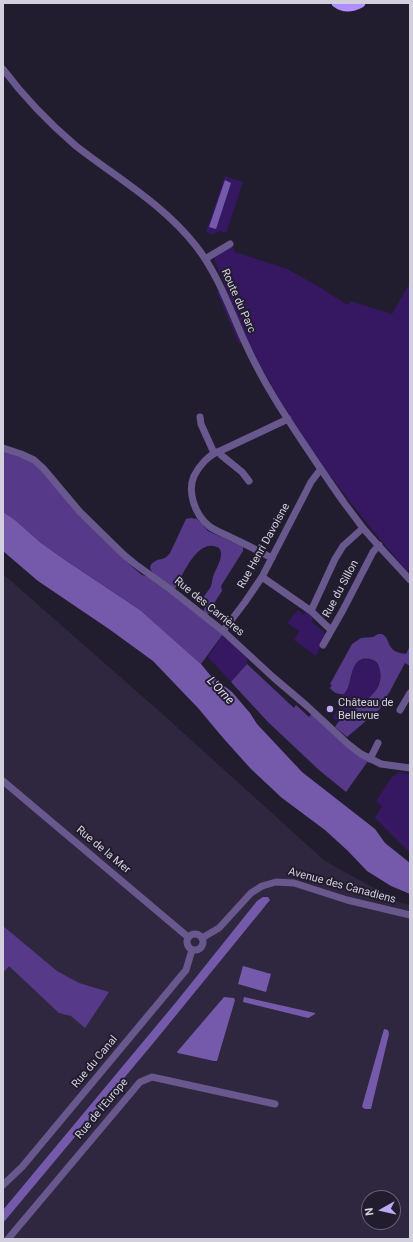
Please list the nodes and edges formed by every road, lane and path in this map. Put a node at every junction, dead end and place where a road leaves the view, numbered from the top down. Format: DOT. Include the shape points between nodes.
graph roads {
  1 [pos="336,3"];
  2 [pos="361,3"];
  3 [pos="3,69"];
  4 [pos="230,244"];
  5 [pos="205,259"];
  6 [pos="200,417"];
  7 [pos="288,419"];
  8 [pos="3,448"];
  9 [pos="217,452"];
  10 [pos="320,470"];
  11 [pos="249,481"];
  12 [pos="362,528"];
  13 [pos="379,545"];
  14 [pos="272,558"];
  15 [pos="262,577"];
  16 [pos="410,580"];
  17 [pos="311,611"];
  18 [pos="331,630"];
  19 [pos="223,631"];
  20 [pos="323,645"];
  21 [pos="410,693"];
  22 [pos="400,710"];
  23 [pos="378,743"];
  24 [pos="370,759"];
  25 [pos="410,768"];
  26 [pos="3,781"];
  27 [pos="410,915"];
  28 [pos="188,937"];
  29 [pos="202,938"];
  30 [pos="192,950"];
  31 [pos="275,1104"];
  32 [pos="4,1184"];
  33 [pos="8,1239"];
  1 -- 2 [label="main road" via="344,7"];
  3 -- 5 [label="street, Route du Parc" via="53,125 76,146 162,210 179,226"];
  4 -- 5 [label="street"];
  5 -- 7 [label="street, Route du Parc" via="216,277 256,366"];
  6 -- 9 [label="street" via="201,424"];
  7 -- 9 [label="street"];
  7 -- 10 [label="street, Route du Parc"];
  8 -- 19 [label="street, Rue des Carrières" via="34,460 80,512 124,555"];
  9 -- 11 [label="street"];
  9 -- 14 [label="street" via="200,466 192,481 192,496 198,514 209,526"];
  10 -- 12 [label="street, Route du Parc"];
  10 -- 14 [label="street, Rue Henri Davoisne" via="311,482"];
  12 -- 13 [label="street, Route du Parc"];
  12 -- 17 [label="street" via="343,546 334,559"];
  13 -- 16 [label="street, Route du Parc"];
  13 -- 18 [label="street, Rue du Sillon"];
  14 -- 15 [label="street, Rue Henri Davoisne"];
  15 -- 17 [label="street"];
  15 -- 19 [label="street, Rue Henri Davoisne"];
  17 -- 18 [label="street"];
  18 -- 20 [label="street, Rue du Sillon"];
  19 -- 24 [label="street, Rue des Carrières" via="348,744"];
  21 -- 22 [label="street"];
  23 -- 24 [label="street"];
  24 -- 25 [label="street, Rue des Carrières" via="381,764"];
  26 -- 28 [label="street, Rue de la Mer"];
  27 -- 29 [label="street, Avenue des Canadiens" via="347,900 294,882 281,881 268,884 251,893 219,928"];
  28 -- 29 [label="street" via="199,934"];
  28 -- 30 [label="street" via="187,944"];
  29 -- 30 [label="street" via="203,944 200,948"];
  30 -- 32 [label="street, Rue du Canal" via="186,970 22,1167"];
  31 -- 33 [label="street, Rue de l'Europe" via="171,1080 152,1077 140,1082"];
}
